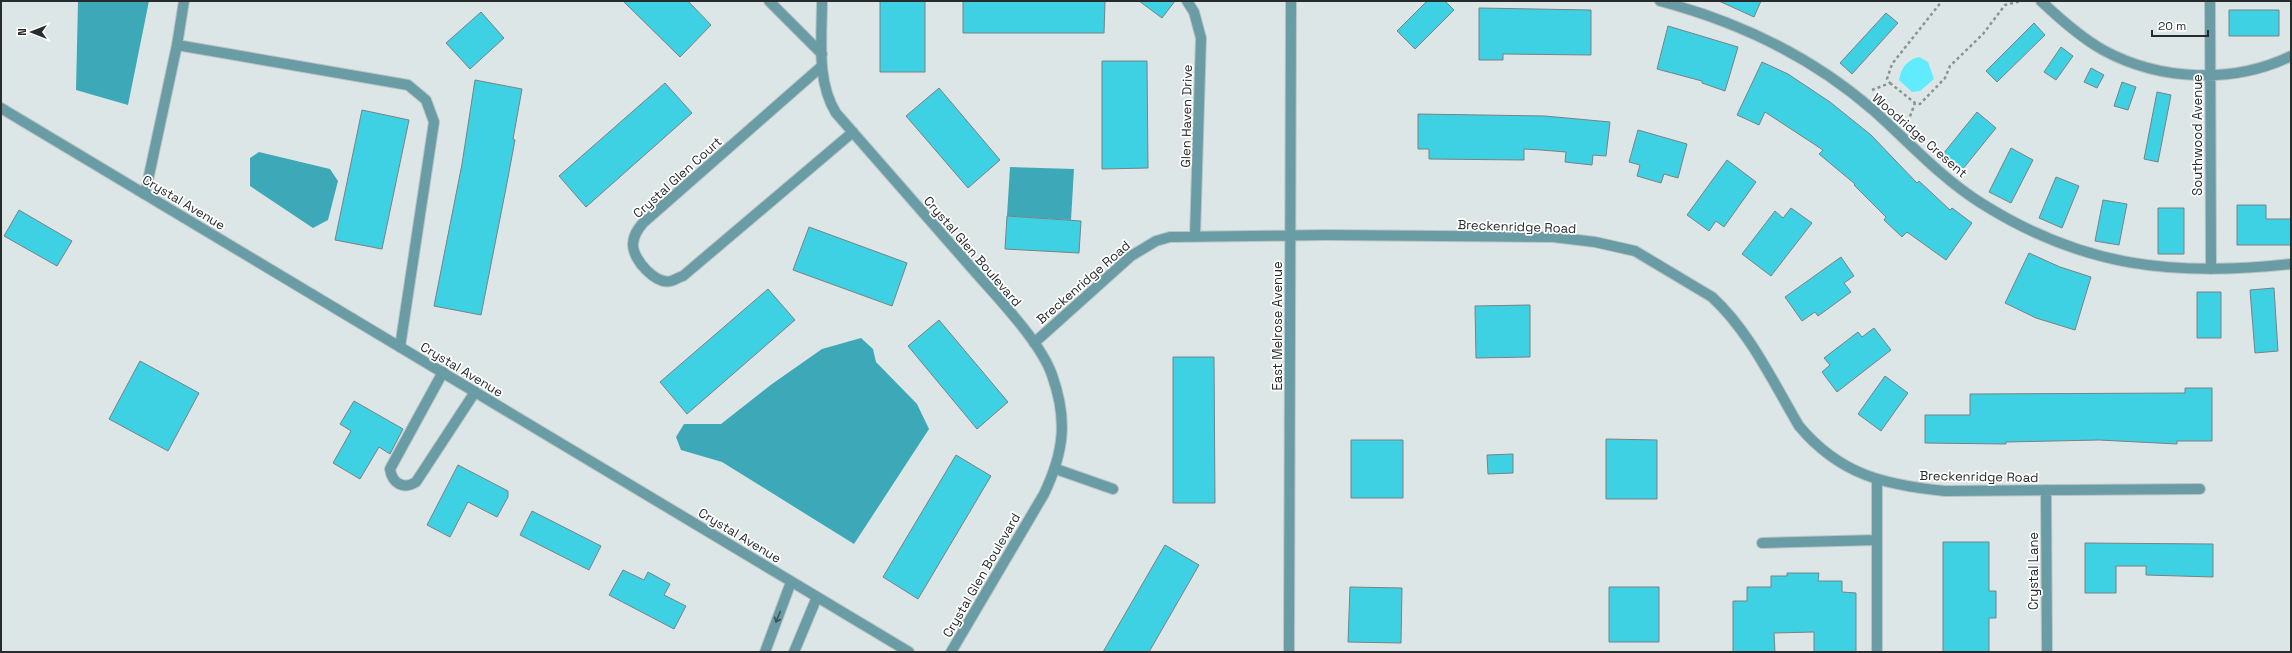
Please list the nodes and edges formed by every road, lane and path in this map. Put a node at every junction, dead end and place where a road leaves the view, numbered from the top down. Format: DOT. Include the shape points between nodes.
graph roads {
  1 [pos="184,1"];
  2 [pos="769,1"];
  3 [pos="822,1"];
  4 [pos="1187,1"];
  5 [pos="1291,1"];
  6 [pos="1660,1"];
  7 [pos="1942,1"];
  8 [pos="2021,1"];
  9 [pos="2041,1"];
  10 [pos="2210,1"];
  11 [pos="177,45"];
  12 [pos="822,54"];
  13 [pos="2291,56"];
  14 [pos="822,66"];
  15 [pos="2210,75"];
  16 [pos="1890,83"];
  17 [pos="1856,97"];
  18 [pos="1915,103"];
  19 [pos="1,108"];
  20 [pos="853,132"];
  21 [pos="1904,140"];
  22 [pos="146,194"];
  23 [pos="1195,236"];
  24 [pos="1290,236"];
  25 [pos="2291,264"];
  26 [pos="2211,269"];
  27 [pos="1034,343"];
  28 [pos="400,347"];
  29 [pos="443,372"];
  30 [pos="475,392"];
  31 [pos="1056,469"];
  32 [pos="1877,480"];
  33 [pos="1113,489"];
  34 [pos="2200,489"];
  35 [pos="2046,490"];
  36 [pos="1877,540"];
  37 [pos="1762,543"];
  38 [pos="792,582"];
  39 [pos="817,597"];
  40 [pos="765,652"];
  41 [pos="794,652"];
  42 [pos="909,652"];
  43 [pos="951,652"];
  44 [pos="1289,652"];
  45 [pos="1877,652"];
  46 [pos="2047,652"];
  1 -- 11 [label="street"];
  2 -- 12 [label="street"];
  3 -- 12 [label="street, Crystal Glen Boulevard"];
  4 -- 23 [label="street, Glen Haven Drive" via="1194,12 1201,38"];
  5 -- 24 [label="street, East Melrose Avenue"];
  6 -- 17 [label="street, Woodridge Cresent" via="1745,28 1794,54"];
  7 -- 16 [label="path" via="1892,64 1887,79"];
  8 -- 18 [label="path" via="2005,5 1983,34 1950,66 1945,78 1920,104"];
  9 -- 15 [label="street" via="2068,26 2103,50 2128,61 2168,72"];
  10 -- 15 [label="street, Southwood Avenue"];
  11 -- 22 [label="street"];
  11 -- 28 [label="street" via="408,85 426,100 434,122"];
  12 -- 14 [label="street, Crystal Glen Boulevard"];
  13 -- 15 [label="street" via="2250,72"];
  14 -- 20 [label="street, Crystal Glen Boulevard" via="824,88 829,102"];
  14 -- 20 [label="street, Crystal Glen Court" via="643,222 634,234 633,247 638,259 657,280 670,282 683,276"];
  15 -- 26 [label="street, Southwood Avenue"];
  16 -- 17 [label="path"];
  16 -- 18 [label="path"];
  17 -- 21 [label="street, Woodridge Cresent"];
  18 -- 21 [label="path" via="1909,114"];
  19 -- 22 [label="street, Crystal Avenue"];
  20 -- 27 [label="street, Crystal Glen Boulevard"];
  21 -- 26 [label="street, Woodridge Cresent" via="1945,177 1980,202 2016,224 2068,247 2108,260 2150,267"];
  22 -- 28 [label="street, Crystal Avenue"];
  23 -- 24 [label="street, Breckenridge Road"];
  23 -- 27 [label="street, Breckenridge Road" via="1170,237 1143,247"];
  24 -- 32 [label="street, Breckenridge Road" via="1553,237 1596,242 1635,251 1688,281 1722,307 1749,341 1799,426 1840,462"];
  24 -- 44 [label="street, East Melrose Avenue"];
  25 -- 26 [label="street, Woodridge Cresent"];
  27 -- 31 [label="street, Crystal Glen Boulevard" via="1052,373 1060,400 1062,442"];
  28 -- 29 [label="street, Crystal Avenue"];
  29 -- 30 [label="street, Crystal Avenue"];
  29 -- 30 [label="street" via="390,468 391,478 399,485 409,486 416,482"];
  30 -- 38 [label="street, Crystal Avenue"];
  31 -- 33 [label="street"];
  31 -- 43 [label="street, Crystal Glen Boulevard" via="1044,494"];
  32 -- 35 [label="street, Breckenridge Road" via="1904,487 1945,491"];
  32 -- 36 [label="street"];
  34 -- 35 [label="street, Breckenridge Road"];
  35 -- 46 [label="street, Crystal Lane"];
  36 -- 37 [label="street"];
  36 -- 45 [label="street"];
  38 -- 39 [label="street, Crystal Avenue"];
  38 -- 40 [label="street, one-way"];
  39 -- 41 [label="street"];
  39 -- 42 [label="street, Crystal Avenue"];
}
